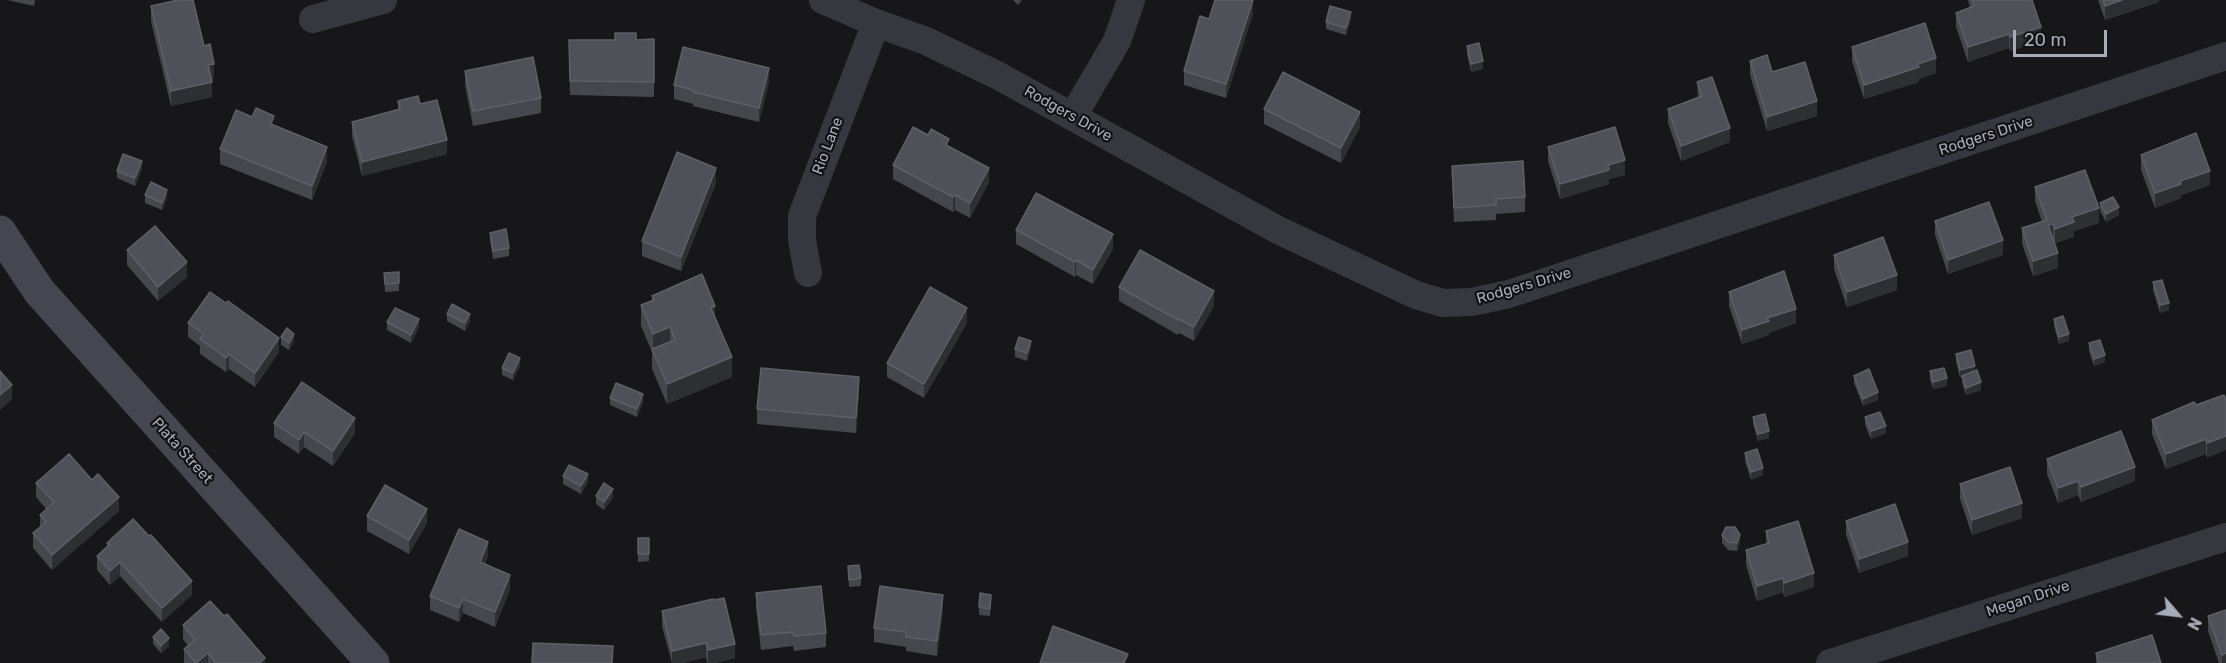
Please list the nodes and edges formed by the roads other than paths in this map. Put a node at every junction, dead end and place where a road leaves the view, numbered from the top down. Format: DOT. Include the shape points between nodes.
graph roads {
  1 [pos="383,0"];
  2 [pos="823,0"];
  3 [pos="1131,0"];
  4 [pos="313,19"];
  5 [pos="876,23"];
  6 [pos="2226,56"];
  7 [pos="1072,116"];
  8 [pos="0,232"];
  9 [pos="808,273"];
  10 [pos="2226,537"];
  11 [pos="373,663"];
  12 [pos="1830,663"];
  1 -- 4 [label="street"];
  2 -- 5 [label="street, Rodgers Drive"];
  3 -- 7 [label="street" via="1117,41"];
  5 -- 7 [label="street, Rodgers Drive" via="926,41"];
  5 -- 9 [label="street, Rio Lane" via="802,216"];
  6 -- 7 [label="street, Rodgers Drive" via="1509,294 1472,302 1443,303 1416,295 1278,230"];
  8 -- 11 [label="street, Plata Street" via="39,291"];
  10 -- 12 [label="street, Megan Drive"];
}
